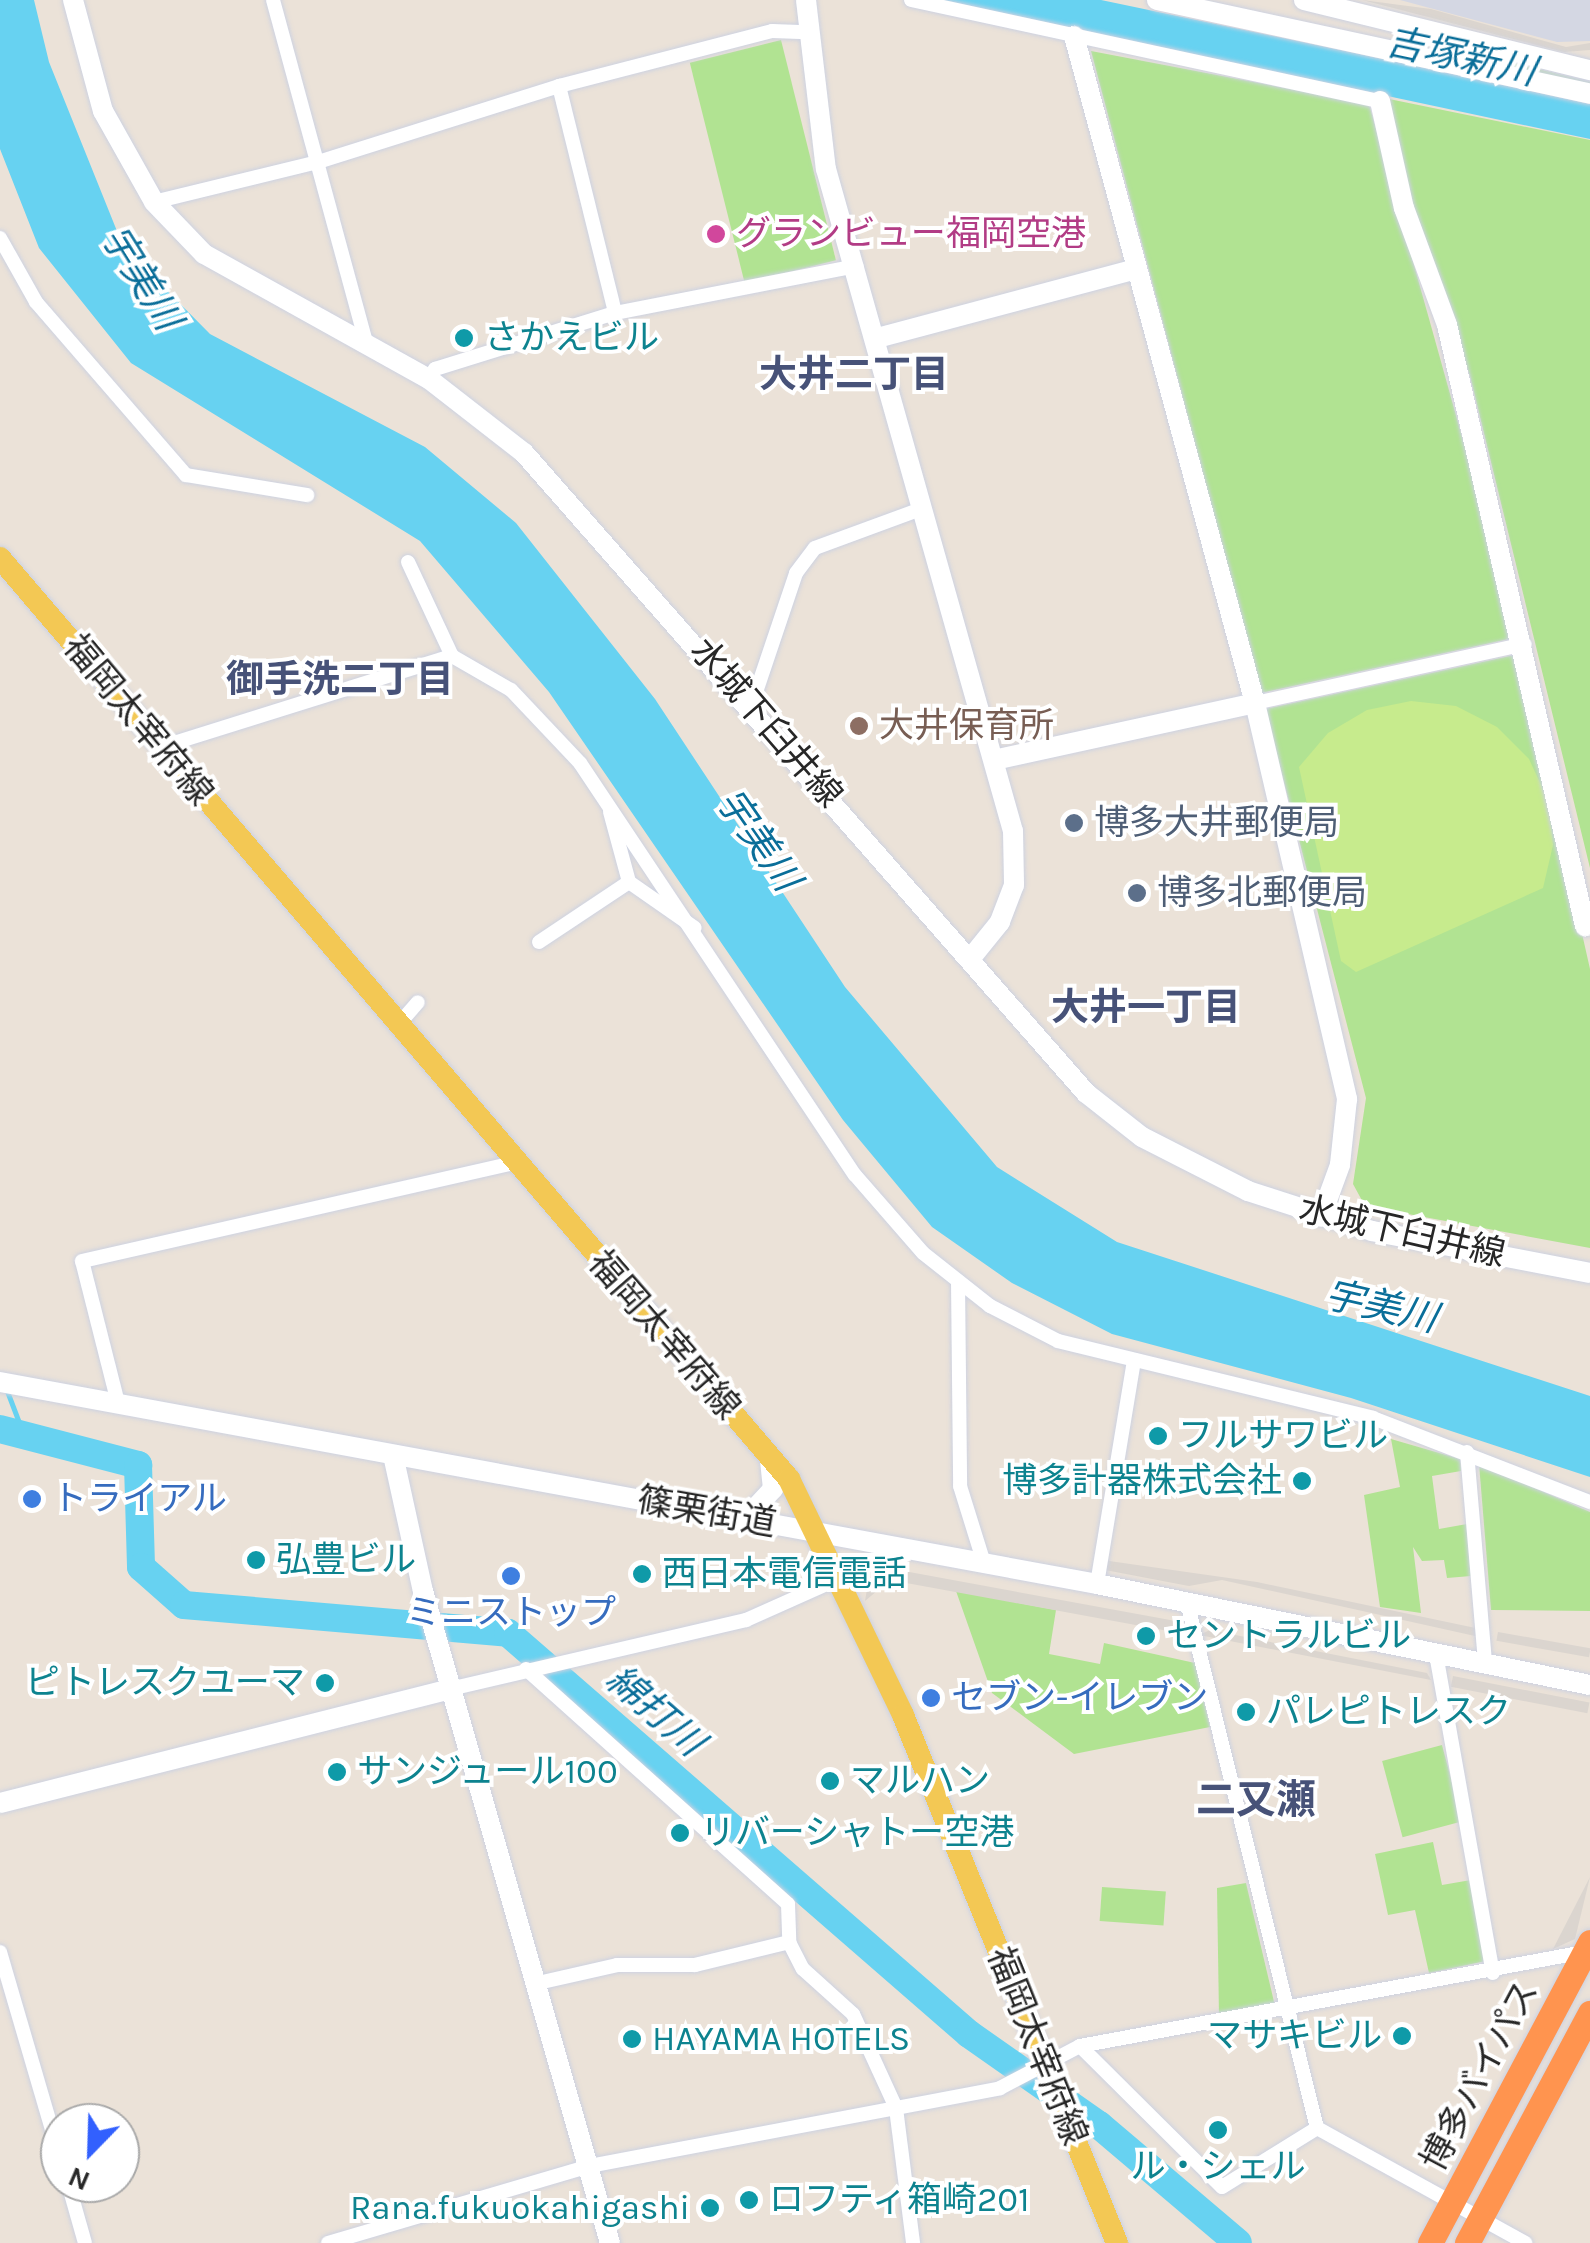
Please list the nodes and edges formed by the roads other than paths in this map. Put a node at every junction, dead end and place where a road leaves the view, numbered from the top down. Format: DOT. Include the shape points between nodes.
graph roads {
  1 [pos="73,0"];
  2 [pos="273,0"];
  3 [pos="910,0"];
  4 [pos="1157,0"];
  5 [pos="1304,0"];
  6 [pos="811,1"];
  7 [pos="1241,9"];
  8 [pos="807,32"];
  9 [pos="1074,36"];
  10 [pos="1590,57"];
  11 [pos="1580,68"];
  12 [pos="559,86"];
  13 [pos="1590,94"];
  14 [pos="1380,102"];
  15 [pos="318,162"];
  16 [pos="154,202"];
  17 [pos="0,238"];
  18 [pos="856,266"];
  19 [pos="1134,270"];
  20 [pos="615,313"];
  21 [pos="877,338"];
  22 [pos="368,347"];
  23 [pos="429,379"];
  24 [pos="307,496"];
  25 [pos="924,508"];
  26 [pos="0,558"];
  27 [pos="408,562"];
  28 [pos="1526,644"];
  29 [pos="452,656"];
  30 [pos="1255,703"];
  31 [pos="751,707"];
  32 [pos="160,747"];
  33 [pos="994,760"];
  34 [pos="608,802"];
  35 [pos="629,882"];
  36 [pos="696,928"];
  37 [pos="1587,935"];
  38 [pos="539,942"];
  39 [pos="971,958"];
  40 [pos="418,1002"];
  41 [pos="398,1025"];
  42 [pos="514,1164"];
  43 [pos="1321,1217"];
  44 [pos="1590,1273"];
  45 [pos="958,1281"];
  46 [pos="1134,1360"];
  47 [pos="0,1382"];
  48 [pos="118,1403"];
  49 [pos="1467,1452"];
  50 [pos="394,1455"];
  51 [pos="770,1456"];
  52 [pos="1590,1502"];
  53 [pos="745,1519"];
  54 [pos="819,1532"];
  55 [pos="984,1563"];
  56 [pos="843,1577"];
  57 [pos="1096,1584"];
  58 [pos="1188,1602"];
  59 [pos="1436,1654"];
  60 [pos="1486,1663"];
  61 [pos="534,1667"];
  62 [pos="1590,1685"];
  63 [pos="454,1688"];
  64 [pos="0,1803"];
  65 [pos="789,1942"];
  66 [pos="1588,1948"];
  67 [pos="0,1952"];
  68 [pos="1493,1973"];
  69 [pos="538,1983"];
  70 [pos="1289,2011"];
  71 [pos="1590,2014"];
  72 [pos="1080,2046"];
  73 [pos="1051,2061"];
  74 [pos="44,2103"];
  75 [pos="896,2108"];
  76 [pos="1317,2128"];
  77 [pos="589,2166"];
  78 [pos="74,2203"];
  79 [pos="1452,2204"];
  80 [pos="1480,2219"];
  81 [pos="85,2243"];
  82 [pos="328,2243"];
  83 [pos="610,2243"];
  84 [pos="913,2243"];
  85 [pos="1117,2243"];
  86 [pos="1430,2243"];
  87 [pos="1467,2243"];
  88 [pos="1525,2243"];
  1 -- 16 [label="street, 水城下臼井線" via="103,111"];
  2 -- 15 [label="street"];
  3 -- 9 [label="street"];
  4 -- 7 [label="street"];
  5 -- 11 [label="street"];
  6 -- 8 [label="street"];
  7 -- 13 [label="street"];
  8 -- 12 [label="street" via="772,32"];
  8 -- 18 [label="street" via="826,169"];
  9 -- 14 [label="street"];
  9 -- 19 [label="street"];
  10 -- 11 [label="street"];
  12 -- 15 [label="street"];
  12 -- 20 [label="street"];
  14 -- 28 [label="street" via="1404,208 1448,325"];
  15 -- 16 [label="street"];
  15 -- 22 [label="street"];
  16 -- 22 [label="street, 水城下臼井線" via="204,254"];
  17 -- 24 [label="street" via="36,302 186,475"];
  18 -- 20 [label="street"];
  18 -- 21 [label="street"];
  19 -- 21 [label="street"];
  19 -- 30 [label="street"];
  20 -- 23 [label="street" via="435,369"];
  21 -- 25 [label="street"];
  22 -- 23 [label="street, 水城下臼井線"];
  23 -- 31 [label="street, 水城下臼井線" via="571,498"];
  25 -- 31 [label="street" via="826,536 806,558"];
  25 -- 33 [label="street"];
  26 -- 32 [label="main road, 福岡太宰府線"];
  27 -- 29 [label="street"];
  28 -- 30 [label="street"];
  28 -- 37 [label="street"];
  29 -- 32 [label="street"];
  29 -- 34 [label="street" via="525,702"];
  30 -- 33 [label="street"];
  30 -- 43 [label="street" via="1347,1100 1340,1164"];
  31 -- 39 [label="street, 水城下臼井線"];
  32 -- 41 [label="main road, 福岡太宰府線"];
  33 -- 39 [label="street" via="1017,865 1000,922"];
  34 -- 35 [label="street"];
  34 -- 36 [label="street"];
  35 -- 36 [label="street"];
  35 -- 38 [label="street"];
  36 -- 45 [label="street" via="855,1175"];
  39 -- 43 [label="street, 水城下臼井線" via="1086,1093 1142,1137"];
  40 -- 41 [label="street"];
  41 -- 42 [label="main road, 福岡太宰府線"];
  42 -- 48 [label="street" via="82,1261"];
  42 -- 51 [label="main road, 福岡太宰府線"];
  43 -- 44 [label="street, 水城下臼井線"];
  45 -- 46 [label="street" via="1058,1341"];
  45 -- 55 [label="street" via="960,1486"];
  46 -- 49 [label="street" via="1373,1418"];
  46 -- 57 [label="street"];
  47 -- 48 [label="street, 篠栗街道"];
  48 -- 50 [label="street, 篠栗街道"];
  49 -- 52 [label="street"];
  49 -- 60 [label="street"];
  50 -- 53 [label="street, 篠栗街道"];
  50 -- 63 [label="street" via="423,1591"];
  51 -- 53 [label="street" via="773,1489"];
  51 -- 54 [label="main road, 福岡太宰府線"];
  53 -- 54 [label="street, 篠栗街道"];
  54 -- 55 [label="street, 篠栗街道"];
  54 -- 56 [label="main road, 福岡太宰府線"];
  55 -- 57 [label="street, 篠栗街道"];
  56 -- 61 [label="street" via="746,1620"];
  56 -- 73 [label="main road, 福岡太宰府線" via="1030,2027"];
  57 -- 58 [label="street, 篠栗街道"];
  58 -- 59 [label="street, 篠栗街道"];
  58 -- 70 [label="street"];
  59 -- 60 [label="street, 篠栗街道"];
  59 -- 68 [label="street"];
  60 -- 62 [label="street, 篠栗街道"];
  61 -- 63 [label="street"];
  61 -- 65 [label="street" via="788,1904"];
  63 -- 64 [label="street"];
  63 -- 69 [label="street"];
  65 -- 69 [label="street" via="695,1965 617,1965"];
  65 -- 75 [label="street" via="803,1968 853,2014"];
  66 -- 68 [label="street"];
  66 -- 79 [label="highway, 博多バイパス"];
  67 -- 74 [label="street"];
  68 -- 70 [label="street"];
  69 -- 77 [label="street"];
  70 -- 72 [label="street"];
  70 -- 76 [label="street"];
  71 -- 80 [label="highway, 博多バイパス"];
  72 -- 73 [label="street"];
  72 -- 76 [label="street" via="1222,2186"];
  73 -- 75 [label="street" via="1000,2088"];
  73 -- 85 [label="main road, 福岡太宰府線"];
  75 -- 77 [label="street"];
  75 -- 84 [label="street"];
  76 -- 79 [label="street"];
  77 -- 82 [label="street"];
  77 -- 83 [label="street"];
  78 -- 81 [label="street"];
  79 -- 80 [label="street"];
  79 -- 86 [label="highway, 博多バイパス"];
  80 -- 87 [label="highway, 博多バイパス"];
  80 -- 88 [label="street"];
}
